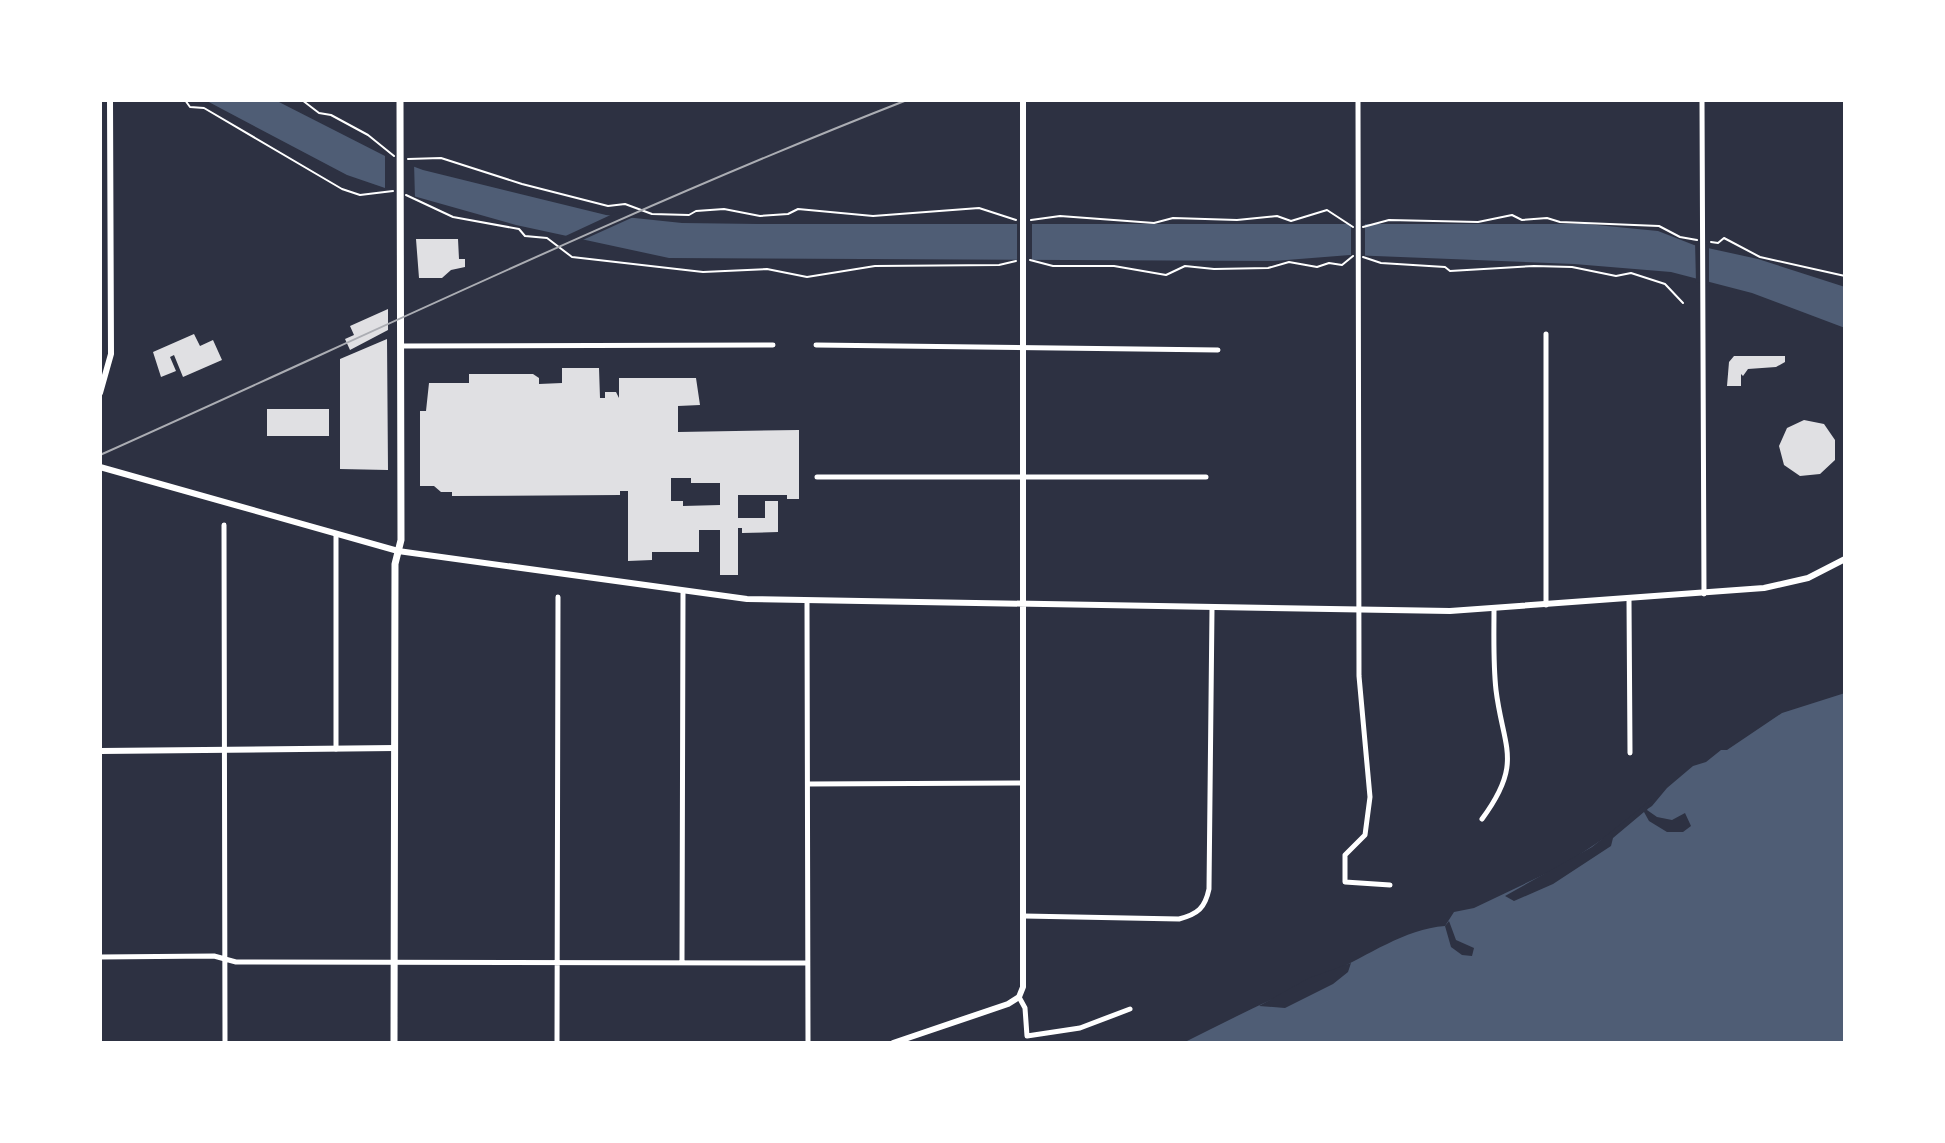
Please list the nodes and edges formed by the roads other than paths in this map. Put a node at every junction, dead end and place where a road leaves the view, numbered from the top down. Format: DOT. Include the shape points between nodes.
graph roads {
  1 [pos="110,100"];
  2 [pos="400,100"];
  3 [pos="1023,100"];
  4 [pos="1358,100"];
  5 [pos="1702,100"];
  6 [pos="1546,334"];
  7 [pos="773,345"];
  8 [pos="816,345"];
  9 [pos="401,346"];
  10 [pos="1024,346"];
  11 [pos="1218,350"];
  12 [pos="100,393"];
  13 [pos="100,467"];
  14 [pos="1025,476"];
  15 [pos="817,477"];
  16 [pos="1206,477"];
  17 [pos="224,525"];
  18 [pos="336,534"];
  19 [pos="398,551"];
  20 [pos="1845,559"];
  21 [pos="683,592"];
  22 [pos="1704,595"];
  23 [pos="558,597"];
  24 [pos="1629,600"];
  25 [pos="807,602"];
  26 [pos="1546,605"];
  27 [pos="1024,606"];
  28 [pos="1212,609"];
  29 [pos="1494,609"];
  30 [pos="1359,610"];
  31 [pos="395,748"];
  32 [pos="336,749"];
  33 [pos="224,750"];
  34 [pos="100,751"];
  35 [pos="1630,753"];
  36 [pos="1024,783"];
  37 [pos="808,784"];
  38 [pos="1482,819"];
  39 [pos="1390,885"];
  40 [pos="1024,916"];
  41 [pos="100,957"];
  42 [pos="225,959"];
  43 [pos="394,961"];
  44 [pos="556,961"];
  45 [pos="682,961"];
  46 [pos="807,963"];
  47 [pos="1019,997"];
  48 [pos="1130,1009"];
  49 [pos="225,1043"];
  50 [pos="394,1043"];
  51 [pos="557,1043"];
  52 [pos="808,1043"];
  53 [pos="893,1043"];
  1 -- 12 [label="street" via="111,354"];
  2 -- 9 [label="main road"];
  3 -- 10 [label="street"];
  4 -- 30 [label="street"];
  5 -- 22 [label="street"];
  6 -- 26 [label="street"];
  7 -- 9 [label="street"];
  8 -- 10 [label="street"];
  9 -- 19 [label="main road"];
  10 -- 11 [label="street"];
  10 -- 14 [label="street"];
  13 -- 18 [label="street"];
  14 -- 15 [label="street"];
  14 -- 16 [label="street"];
  14 -- 27 [label="street"];
  17 -- 33 [label="street"];
  18 -- 19 [label="street"];
  18 -- 32 [label="street"];
  19 -- 21 [label="street"];
  19 -- 31 [label="main road"];
  20 -- 22 [label="street" via="1795,582"];
  21 -- 25 [label="street"];
  21 -- 45 [label="street"];
  22 -- 24 [label="street"];
  23 -- 44 [label="street"];
  24 -- 26 [label="street"];
  24 -- 35 [label="street"];
  25 -- 27 [label="street"];
  25 -- 37 [label="street"];
  26 -- 29 [label="street"];
  27 -- 28 [label="street"];
  27 -- 36 [label="street"];
  28 -- 30 [label="street"];
  28 -- 40 [label="street" via="1205,906 1179,919"];
  29 -- 30 [label="street"];
  29 -- 38 [label="street" via="1496,692 1509,756 1497,795"];
  30 -- 39 [label="street" via="1369,817 1365,835 1345,855 1345,882"];
  31 -- 32 [label="street"];
  31 -- 43 [label="main road"];
  32 -- 33 [label="street"];
  33 -- 34 [label="street"];
  33 -- 42 [label="street"];
  36 -- 37 [label="street"];
  36 -- 40 [label="street"];
  37 -- 46 [label="street"];
  40 -- 47 [label="street"];
  41 -- 42 [label="street"];
  42 -- 43 [label="street"];
  42 -- 49 [label="street"];
  43 -- 44 [label="street"];
  43 -- 50 [label="main road"];
  44 -- 45 [label="street"];
  44 -- 51 [label="street"];
  45 -- 46 [label="street"];
  46 -- 52 [label="street"];
  47 -- 48 [label="street" via="1027,1036 1080,1028"];
  47 -- 53 [label="street"];
}
